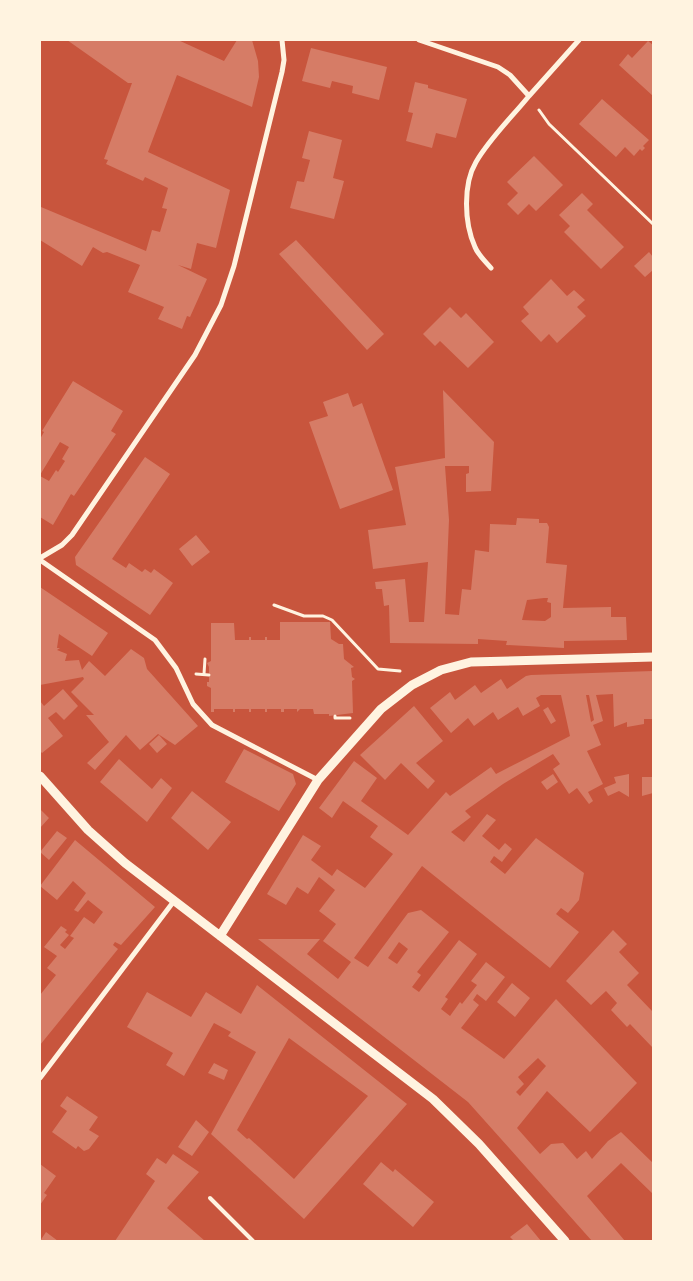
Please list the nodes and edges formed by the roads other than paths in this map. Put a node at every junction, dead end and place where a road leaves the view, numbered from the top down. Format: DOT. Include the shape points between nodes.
graph roads {
  1 [pos="282,40"];
  2 [pos="419,40"];
  3 [pos="579,40"];
  4 [pos="529,96"];
  5 [pos="491,268"];
  6 [pos="40,559"];
  7 [pos="653,658"];
  8 [pos="40,776"];
  9 [pos="318,780"];
  10 [pos="174,901"];
  11 [pos="220,936"];
  12 [pos="40,1078"];
  13 [pos="210,1198"];
  14 [pos="253,1241"];
  15 [pos="565,1241"];
  1 -- 6 [label="street" via="282,72 234,266 221,305 195,355 72,535 62,546"];
  2 -- 4 [label="street" via="498,67"];
  3 -- 4 [label="street"];
  4 -- 5 [label="street" via="482,152 471,175 467,204 470,231 475,248"];
  6 -- 9 [label="street" via="155,640 176,668 193,704 212,725"];
  7 -- 9 [label="street" via="487,661 441,670 412,685 381,709"];
  8 -- 10 [label="street" via="94,836"];
  9 -- 11 [label="street"];
  10 -- 11 [label="street"];
  10 -- 12 [label="street"];
  11 -- 15 [label="street" via="433,1099 480,1144"];
  13 -- 14 [label="lane"];
}
